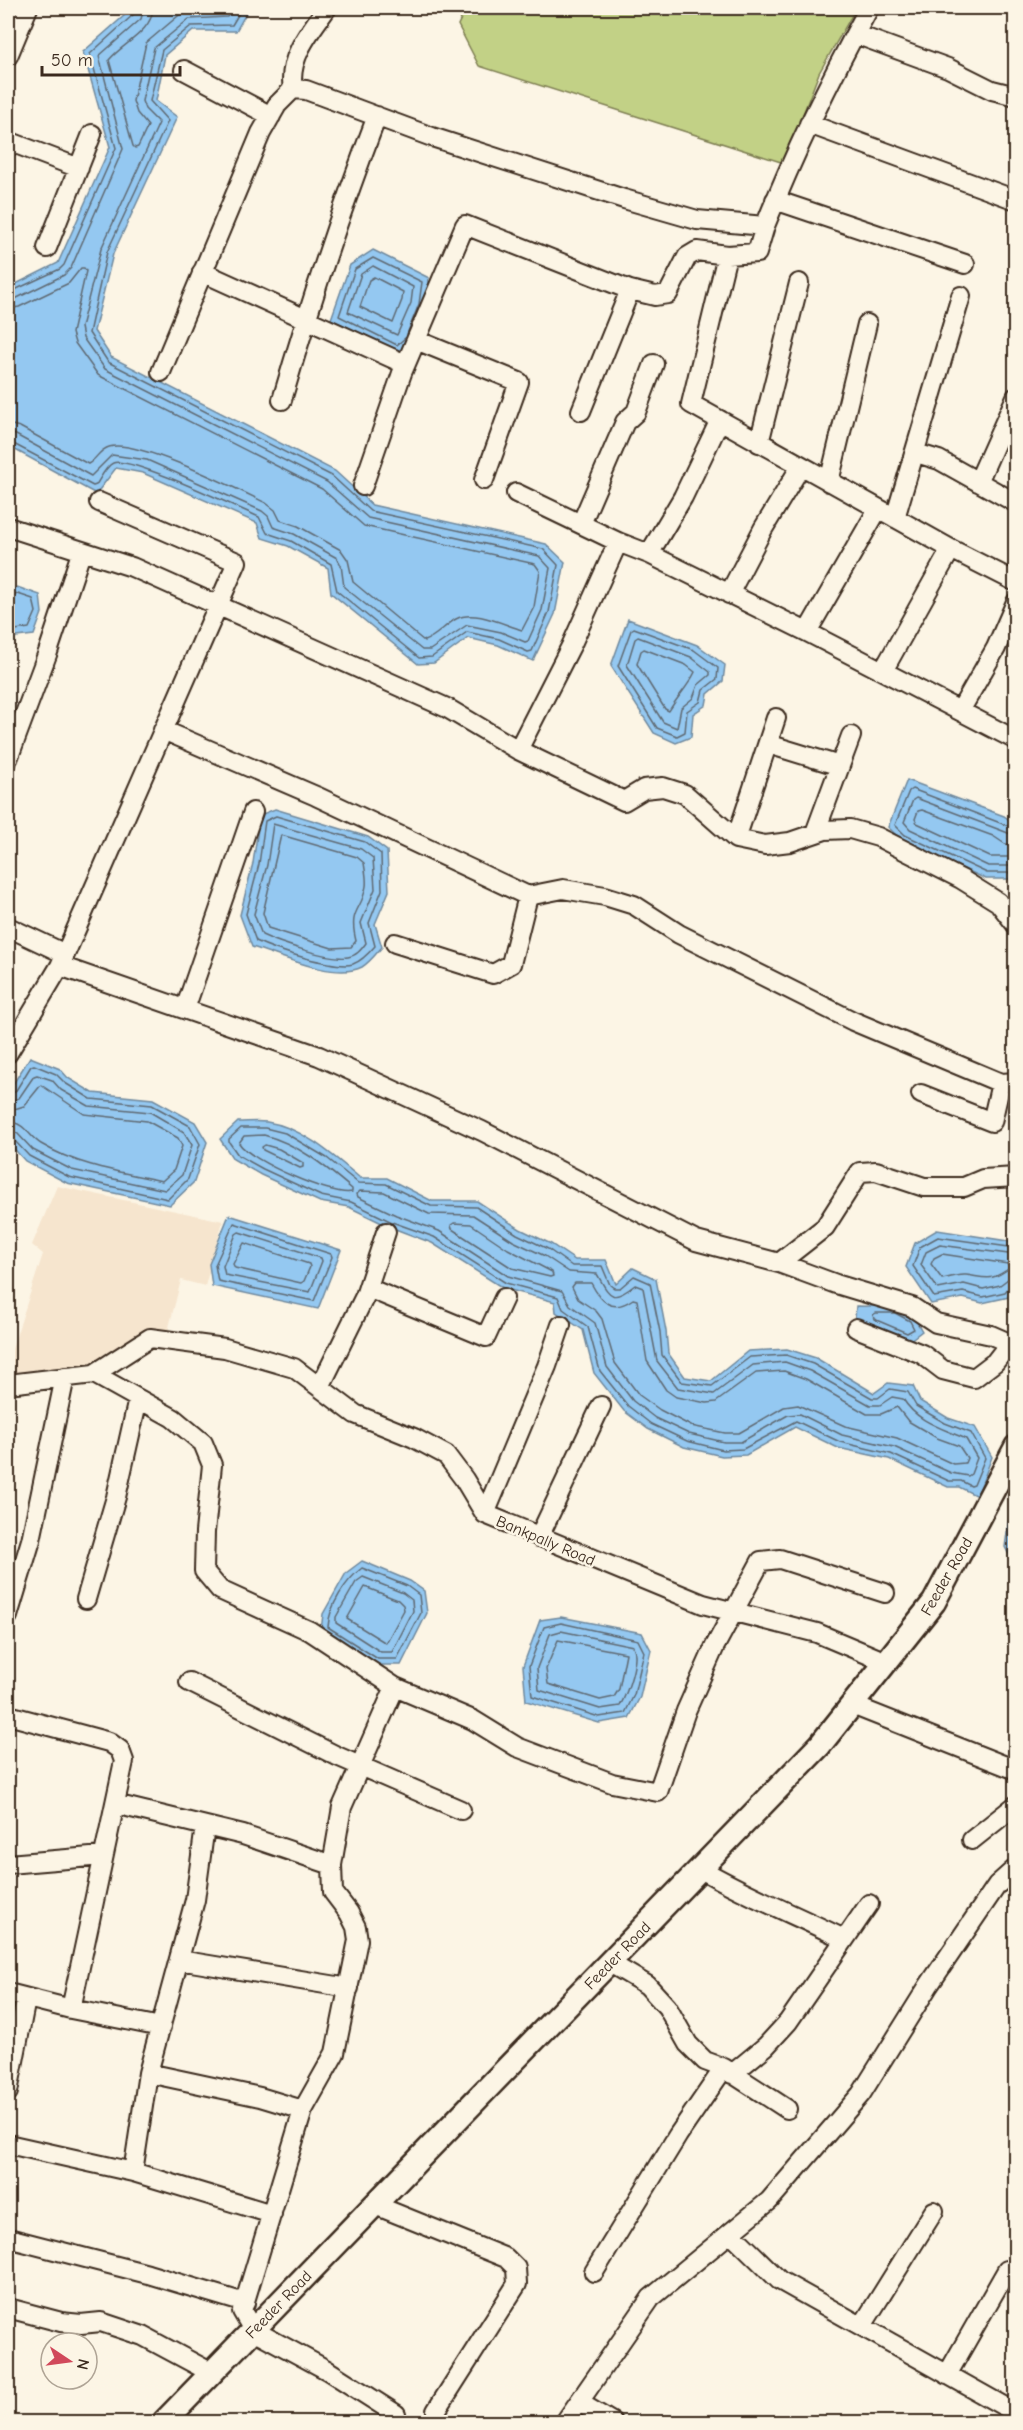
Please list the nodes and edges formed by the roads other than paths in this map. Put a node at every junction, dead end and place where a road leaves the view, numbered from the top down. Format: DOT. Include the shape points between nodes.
graph roads {
  1 [pos="28,8"];
  2 [pos="327,8"];
  3 [pos="869,8"];
  4 [pos="855,34"];
  5 [pos="8,56"];
  6 [pos="184,70"];
  7 [pos="293,89"];
  8 [pos="1016,96"];
  9 [pos="271,116"];
  10 [pos="377,117"];
  11 [pos="809,124"];
  12 [pos="92,134"];
  13 [pos="8,141"];
  14 [pos="79,168"];
  15 [pos="775,200"];
  16 [pos="1016,200"];
  17 [pos="765,226"];
  18 [pos="47,248"];
  19 [pos="727,255"];
  20 [pos="965,264"];
  21 [pos="202,272"];
  22 [pos="799,282"];
  23 [pos="630,290"];
  24 [pos="961,296"];
  25 [pos="306,320"];
  26 [pos="867,324"];
  27 [pos="416,340"];
  28 [pos="654,363"];
  29 [pos="405,364"];
  30 [pos="161,372"];
  31 [pos="1016,397"];
  32 [pos="282,400"];
  33 [pos="581,411"];
  34 [pos="720,420"];
  35 [pos="759,443"];
  36 [pos="916,453"];
  37 [pos="801,466"];
  38 [pos="484,480"];
  39 [pos="829,482"];
  40 [pos="978,482"];
  41 [pos="363,486"];
  42 [pos="516,493"];
  43 [pos="99,502"];
  44 [pos="1016,503"];
  45 [pos="878,509"];
  46 [pos="895,518"];
  47 [pos="581,524"];
  48 [pos="8,527"];
  49 [pos="618,542"];
  50 [pos="951,549"];
  51 [pos="81,553"];
  52 [pos="649,554"];
  53 [pos="1016,582"];
  54 [pos="729,594"];
  55 [pos="1016,602"];
  56 [pos="219,607"];
  57 [pos="807,632"];
  58 [pos="883,671"];
  59 [pos="960,711"];
  60 [pos="776,718"];
  61 [pos="164,730"];
  62 [pos="851,736"];
  63 [pos="1016,740"];
  64 [pos="768,744"];
  65 [pos="518,750"];
  66 [pos="8,759"];
  67 [pos="840,766"];
  68 [pos="253,812"];
  69 [pos="815,833"];
  70 [pos="736,839"];
  71 [pos="528,896"];
  72 [pos="1016,925"];
  73 [pos="8,927"];
  74 [pos="395,943"];
  75 [pos="63,960"];
  76 [pos="185,1009"];
  77 [pos="8,1053"];
  78 [pos="1008,1082"];
  79 [pos="921,1094"];
  80 [pos="1016,1177"];
  81 [pos="386,1232"];
  82 [pos="779,1263"];
  83 [pos="368,1288"];
  84 [pos="504,1298"];
  85 [pos="561,1325"];
  86 [pos="856,1328"];
  87 [pos="1012,1345"];
  88 [pos="93,1374"];
  89 [pos="65,1377"];
  90 [pos="8,1384"];
  91 [pos="320,1387"];
  92 [pos="138,1399"];
  93 [pos="601,1406"];
  94 [pos="1016,1447"];
  95 [pos="484,1514"];
  96 [pos="539,1537"];
  97 [pos="885,1593"];
  98 [pos="86,1599"];
  99 [pos="734,1612"];
  100 [pos="8,1616"];
  101 [pos="886,1662"];
  102 [pos="189,1682"];
  103 [pos="395,1687"];
  104 [pos="852,1705"];
  105 [pos="8,1715"];
  106 [pos="361,1765"];
  107 [pos="1016,1770"];
  108 [pos="115,1804"];
  109 [pos="1016,1805"];
  110 [pos="461,1810"];
  111 [pos="205,1826"];
  112 [pos="972,1840"];
  113 [pos="103,1856"];
  114 [pos="8,1864"];
  115 [pos="332,1865"];
  116 [pos="1016,1868"];
  117 [pos="700,1869"];
  118 [pos="869,1904"];
  119 [pos="844,1939"];
  120 [pos="179,1960"];
  121 [pos="610,1963"];
  122 [pos="349,1988"];
  123 [pos="8,1993"];
  124 [pos="26,1999"];
  125 [pos="71,2009"];
  126 [pos="161,2027"];
  127 [pos="728,2071"];
  128 [pos="148,2073"];
  129 [pos="8,2092"];
  130 [pos="787,2109"];
  131 [pos="303,2110"];
  132 [pos="8,2144"];
  133 [pos="133,2172"];
  134 [pos="375,2205"];
  135 [pos="934,2211"];
  136 [pos="272,2214"];
  137 [pos="731,2233"];
  138 [pos="8,2238"];
  139 [pos="1007,2270"];
  140 [pos="594,2272"];
  141 [pos="244,2303"];
  142 [pos="8,2308"];
  143 [pos="862,2326"];
  144 [pos="253,2330"];
  145 [pos="212,2373"];
  146 [pos="947,2375"];
  147 [pos="580,2403"];
  148 [pos="1016,2413"];
  149 [pos="396,2414"];
  150 [pos="164,2422"];
  151 [pos="439,2422"];
  152 [pos="565,2422"];
  153 [pos="612,2422"];
  1 -- 5 [label="street"];
  2 -- 7 [label="street" via="291,69"];
  3 -- 4 [label="street"];
  4 -- 8 [label="street" via="948,68 992,90"];
  4 -- 11 [label="street"];
  6 -- 9 [label="street"];
  7 -- 9 [label="street"];
  7 -- 10 [label="street" via="306,90"];
  9 -- 21 [label="street"];
  10 -- 17 [label="street" via="697,220"];
  10 -- 25 [label="street"];
  11 -- 15 [label="street"];
  11 -- 16 [label="street"];
  12 -- 14 [label="street"];
  13 -- 14 [label="street"];
  14 -- 18 [label="street"];
  15 -- 17 [label="street"];
  15 -- 20 [label="street"];
  17 -- 19 [label="street" via="757,253"];
  19 -- 23 [label="street" via="697,251 687,256 668,294 655,296"];
  19 -- 34 [label="street" via="691,404"];
  21 -- 25 [label="street"];
  21 -- 30 [label="street"];
  22 -- 35 [label="street"];
  23 -- 27 [label="street" via="465,225"];
  23 -- 33 [label="street"];
  24 -- 36 [label="street"];
  25 -- 29 [label="street"];
  25 -- 32 [label="street"];
  26 -- 39 [label="street"];
  27 -- 29 [label="street"];
  27 -- 38 [label="street" via="519,382"];
  28 -- 47 [label="street" via="636,412 625,422"];
  29 -- 41 [label="street"];
  31 -- 40 [label="street"];
  34 -- 35 [label="street"];
  34 -- 52 [label="street"];
  35 -- 37 [label="street"];
  36 -- 40 [label="street" via="939,460"];
  36 -- 46 [label="street"];
  37 -- 39 [label="street"];
  37 -- 54 [label="street"];
  39 -- 45 [label="street"];
  40 -- 44 [label="street"];
  42 -- 47 [label="street"];
  43 -- 56 [label="street" via="237,562"];
  45 -- 46 [label="street"];
  45 -- 57 [label="street"];
  46 -- 50 [label="street"];
  47 -- 49 [label="street"];
  48 -- 51 [label="street"];
  49 -- 52 [label="street"];
  49 -- 65 [label="street"];
  50 -- 53 [label="street"];
  50 -- 58 [label="street"];
  51 -- 56 [label="street" via="132,567"];
  51 -- 66 [label="street"];
  52 -- 54 [label="street"];
  54 -- 57 [label="street"];
  55 -- 59 [label="street" via="996,648"];
  56 -- 61 [label="street"];
  56 -- 65 [label="street" via="447,708"];
  57 -- 58 [label="street"];
  58 -- 59 [label="street"];
  59 -- 63 [label="street"];
  60 -- 64 [label="street"];
  61 -- 71 [label="street" via="316,796"];
  61 -- 75 [label="street"];
  62 -- 67 [label="street"];
  64 -- 67 [label="street"];
  64 -- 70 [label="street"];
  65 -- 70 [label="street" via="624,801 644,789 663,787 685,794"];
  67 -- 69 [label="street"];
  68 -- 76 [label="street"];
  69 -- 70 [label="street" via="765,845"];
  69 -- 72 [label="street" via="850,829 878,837 998,902"];
  71 -- 74 [label="street" via="511,964 493,974"];
  71 -- 78 [label="street" via="563,889 634,905 679,934 853,1021"];
  73 -- 75 [label="street"];
  75 -- 76 [label="street"];
  75 -- 77 [label="street"];
  76 -- 82 [label="street" via="319,1056 482,1131 696,1241"];
  78 -- 79 [label="street" via="992,1122"];
  80 -- 82 [label="street" via="983,1179 964,1187 924,1187 876,1171 860,1172 825,1227"];
  81 -- 83 [label="street"];
  82 -- 87 [label="street" via="912,1307 936,1323 991,1335"];
  83 -- 84 [label="street" via="486,1337"];
  83 -- 91 [label="street"];
  85 -- 95 [label="street" via="548,1366"];
  86 -- 87 [label="street" via="922,1354 944,1370 974,1378"];
  88 -- 89 [label="street, Bankpally Road"];
  88 -- 91 [label="street, Bankpally Road" via="150,1338 225,1348 294,1368"];
  88 -- 92 [label="street"];
  89 -- 90 [label="street, Bankpally Road"];
  89 -- 100 [label="street" via="31,1540"];
  91 -- 95 [label="street, Bankpally Road" via="355,1414 446,1455"];
  92 -- 98 [label="street" via="116,1497"];
  92 -- 103 [label="street" via="173,1418 203,1443 212,1465 204,1561 204,1571 210,1580 220,1590 310,1631"];
  93 -- 96 [label="street"];
  94 -- 101 [label="street, Feeder Road" via="934,1602"];
  95 -- 96 [label="street, Bankpally Road"];
  96 -- 99 [label="street, Bankpally Road" via="704,1604"];
  97 -- 99 [label="street" via="780,1559 769,1559 761,1561"];
  99 -- 101 [label="street, Bankpally Road" via="817,1633"];
  99 -- 103 [label="street" via="686,1711 658,1792 612,1782 517,1747 472,1720"];
  101 -- 104 [label="street, Feeder Road"];
  102 -- 106 [label="street"];
  103 -- 106 [label="street"];
  104 -- 107 [label="street"];
  104 -- 117 [label="street, Feeder Road" via="820,1745"];
  105 -- 108 [label="street" via="109,1742 120,1750 124,1761"];
  106 -- 110 [label="street"];
  106 -- 115 [label="street" via="342,1807"];
  108 -- 111 [label="street"];
  108 -- 113 [label="street"];
  109 -- 112 [label="street"];
  111 -- 115 [label="street"];
  111 -- 120 [label="street" via="195,1900"];
  113 -- 114 [label="street"];
  113 -- 125 [label="street"];
  115 -- 122 [label="street" via="333,1892 349,1913 358,1940"];
  116 -- 137 [label="street" via="997,1885 861,2094 769,2202"];
  117 -- 119 [label="street" via="742,1893"];
  117 -- 121 [label="street, Feeder Road"];
  118 -- 119 [label="street"];
  119 -- 127 [label="street" via="788,2022 766,2046"];
  120 -- 122 [label="street"];
  120 -- 126 [label="street"];
  121 -- 127 [label="street" via="647,1985 668,2007 688,2044 705,2061"];
  121 -- 134 [label="street, Feeder Road"];
  122 -- 131 [label="street" via="335,2053"];
  123 -- 124 [label="street"];
  124 -- 125 [label="street"];
  124 -- 129 [label="street"];
  125 -- 126 [label="street"];
  126 -- 128 [label="street"];
  127 -- 130 [label="street"];
  127 -- 140 [label="street" via="678,2135"];
  128 -- 131 [label="street"];
  128 -- 133 [label="street"];
  131 -- 136 [label="street"];
  132 -- 133 [label="street"];
  133 -- 136 [label="street"];
  134 -- 144 [label="street, Feeder Road"];
  134 -- 151 [label="street" via="506,2258 516,2268 517,2284 435,2411"];
  135 -- 143 [label="street"];
  136 -- 141 [label="street"];
  137 -- 143 [label="street" via="779,2280"];
  137 -- 147 [label="street" via="651,2298"];
  138 -- 141 [label="street"];
  139 -- 146 [label="street"];
  141 -- 144 [label="street" via="242,2311"];
  142 -- 145 [label="street" via="61,2322 100,2322 143,2336"];
  143 -- 146 [label="street"];
  144 -- 145 [label="street, Feeder Road"];
  144 -- 149 [label="street"];
  145 -- 150 [label="street, Feeder Road"];
  146 -- 148 [label="street"];
  147 -- 152 [label="street"];
  147 -- 153 [label="street"];
}
